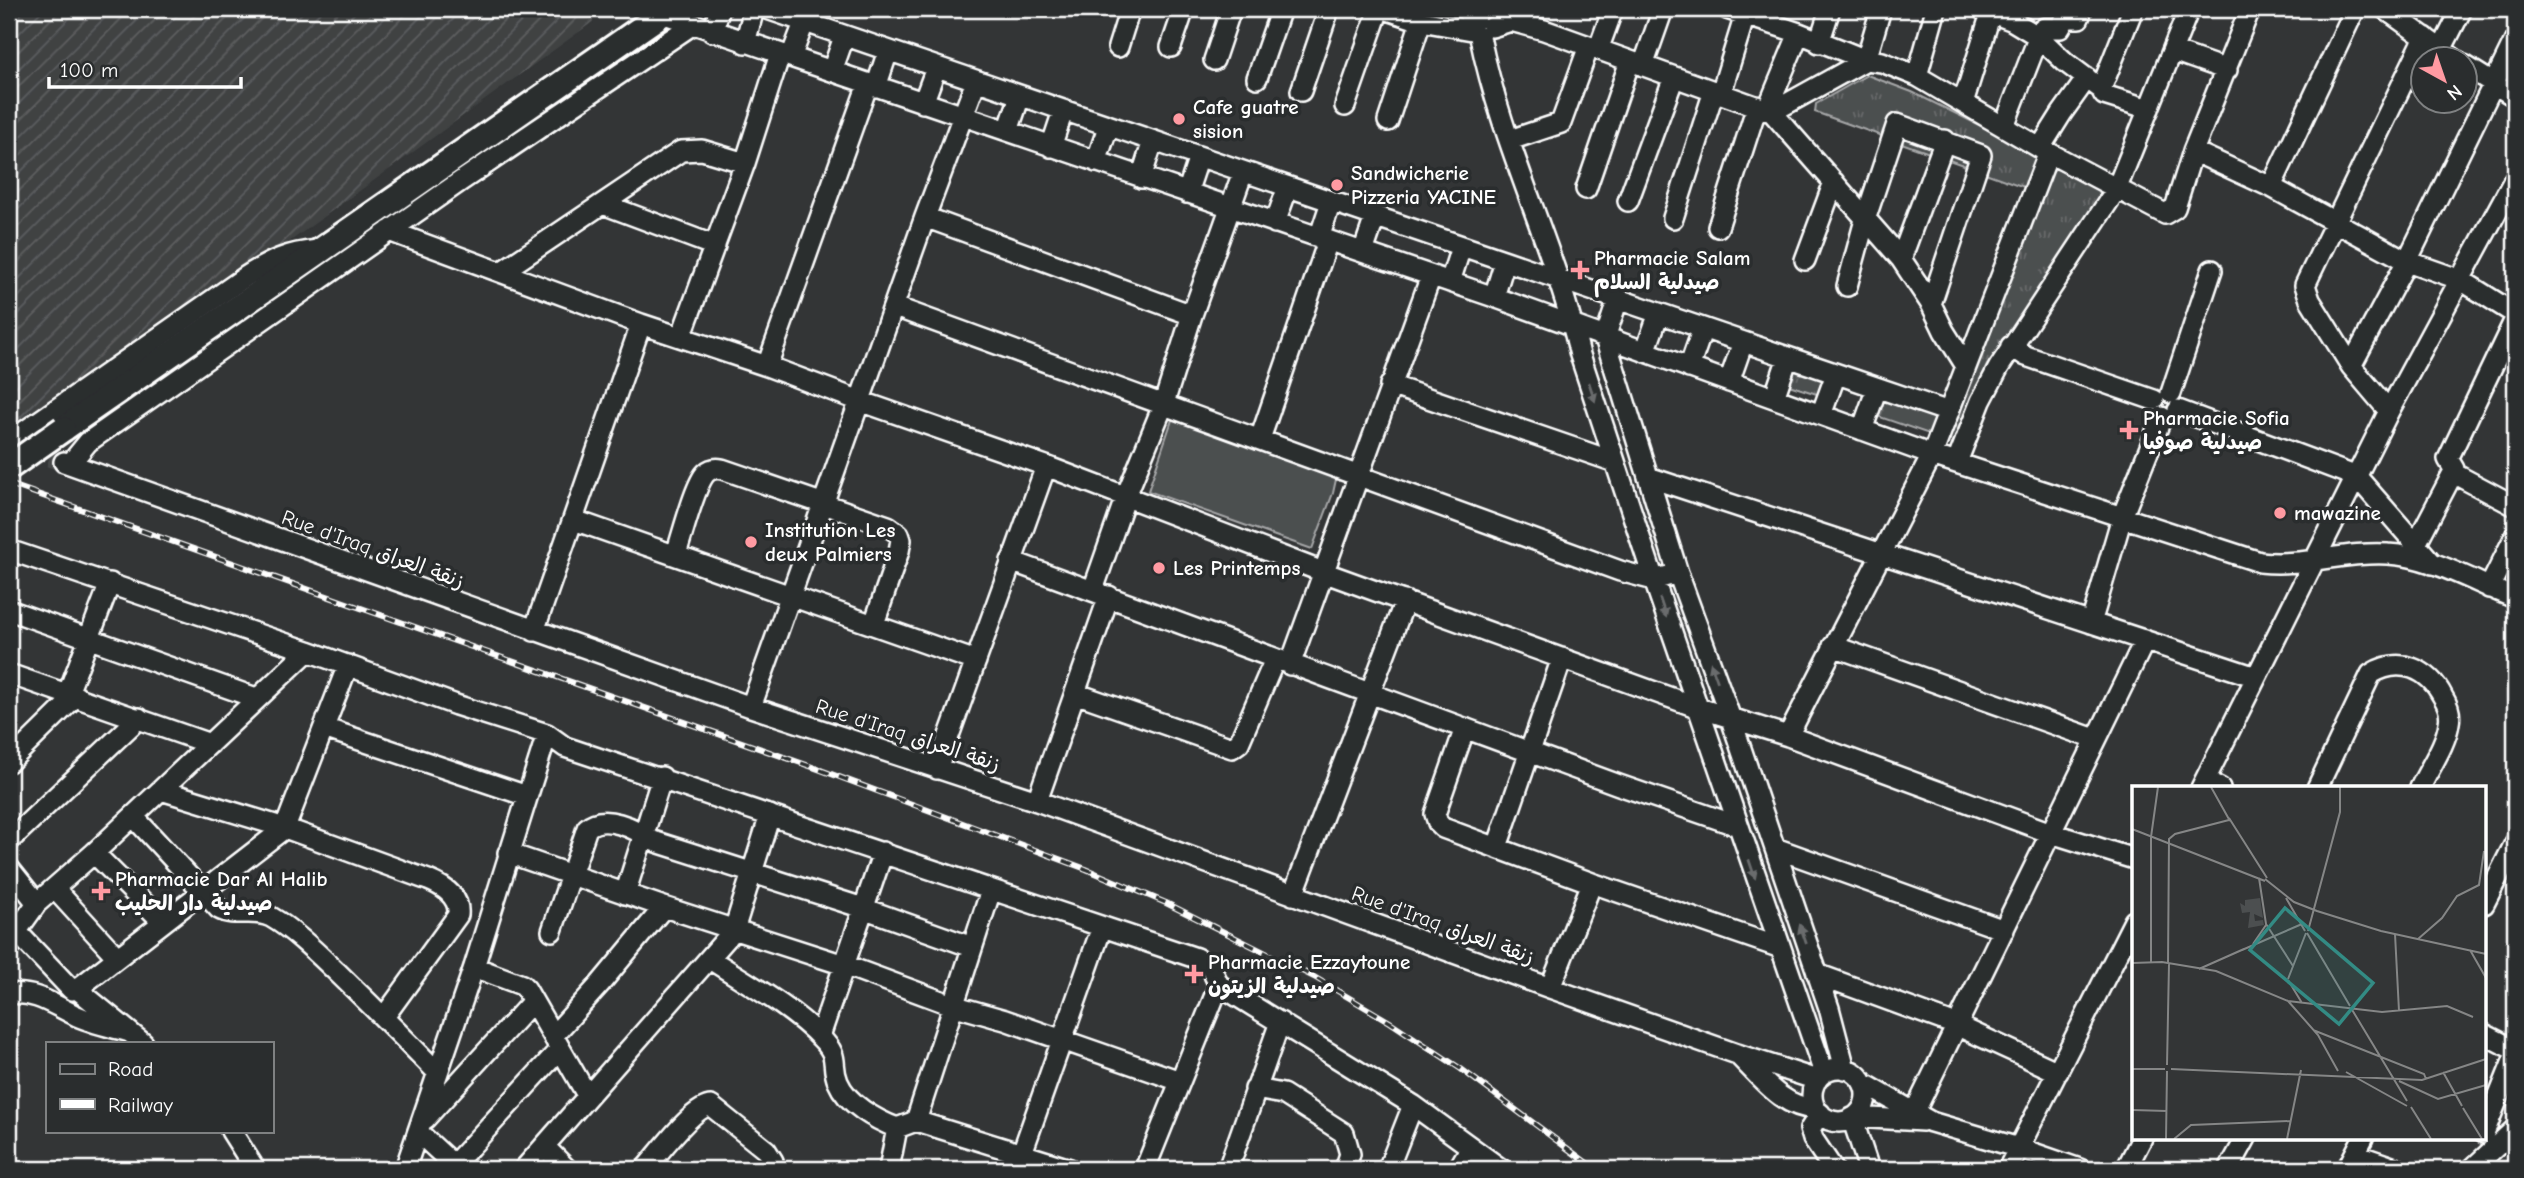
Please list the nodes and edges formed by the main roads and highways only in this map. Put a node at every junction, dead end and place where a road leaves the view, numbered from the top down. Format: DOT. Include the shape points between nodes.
graph roads {
  1 [pos="660,10"];
  2 [pos="11,450"];
  1 -- 2 [label="main road, bridge" via="63,429"];
}
